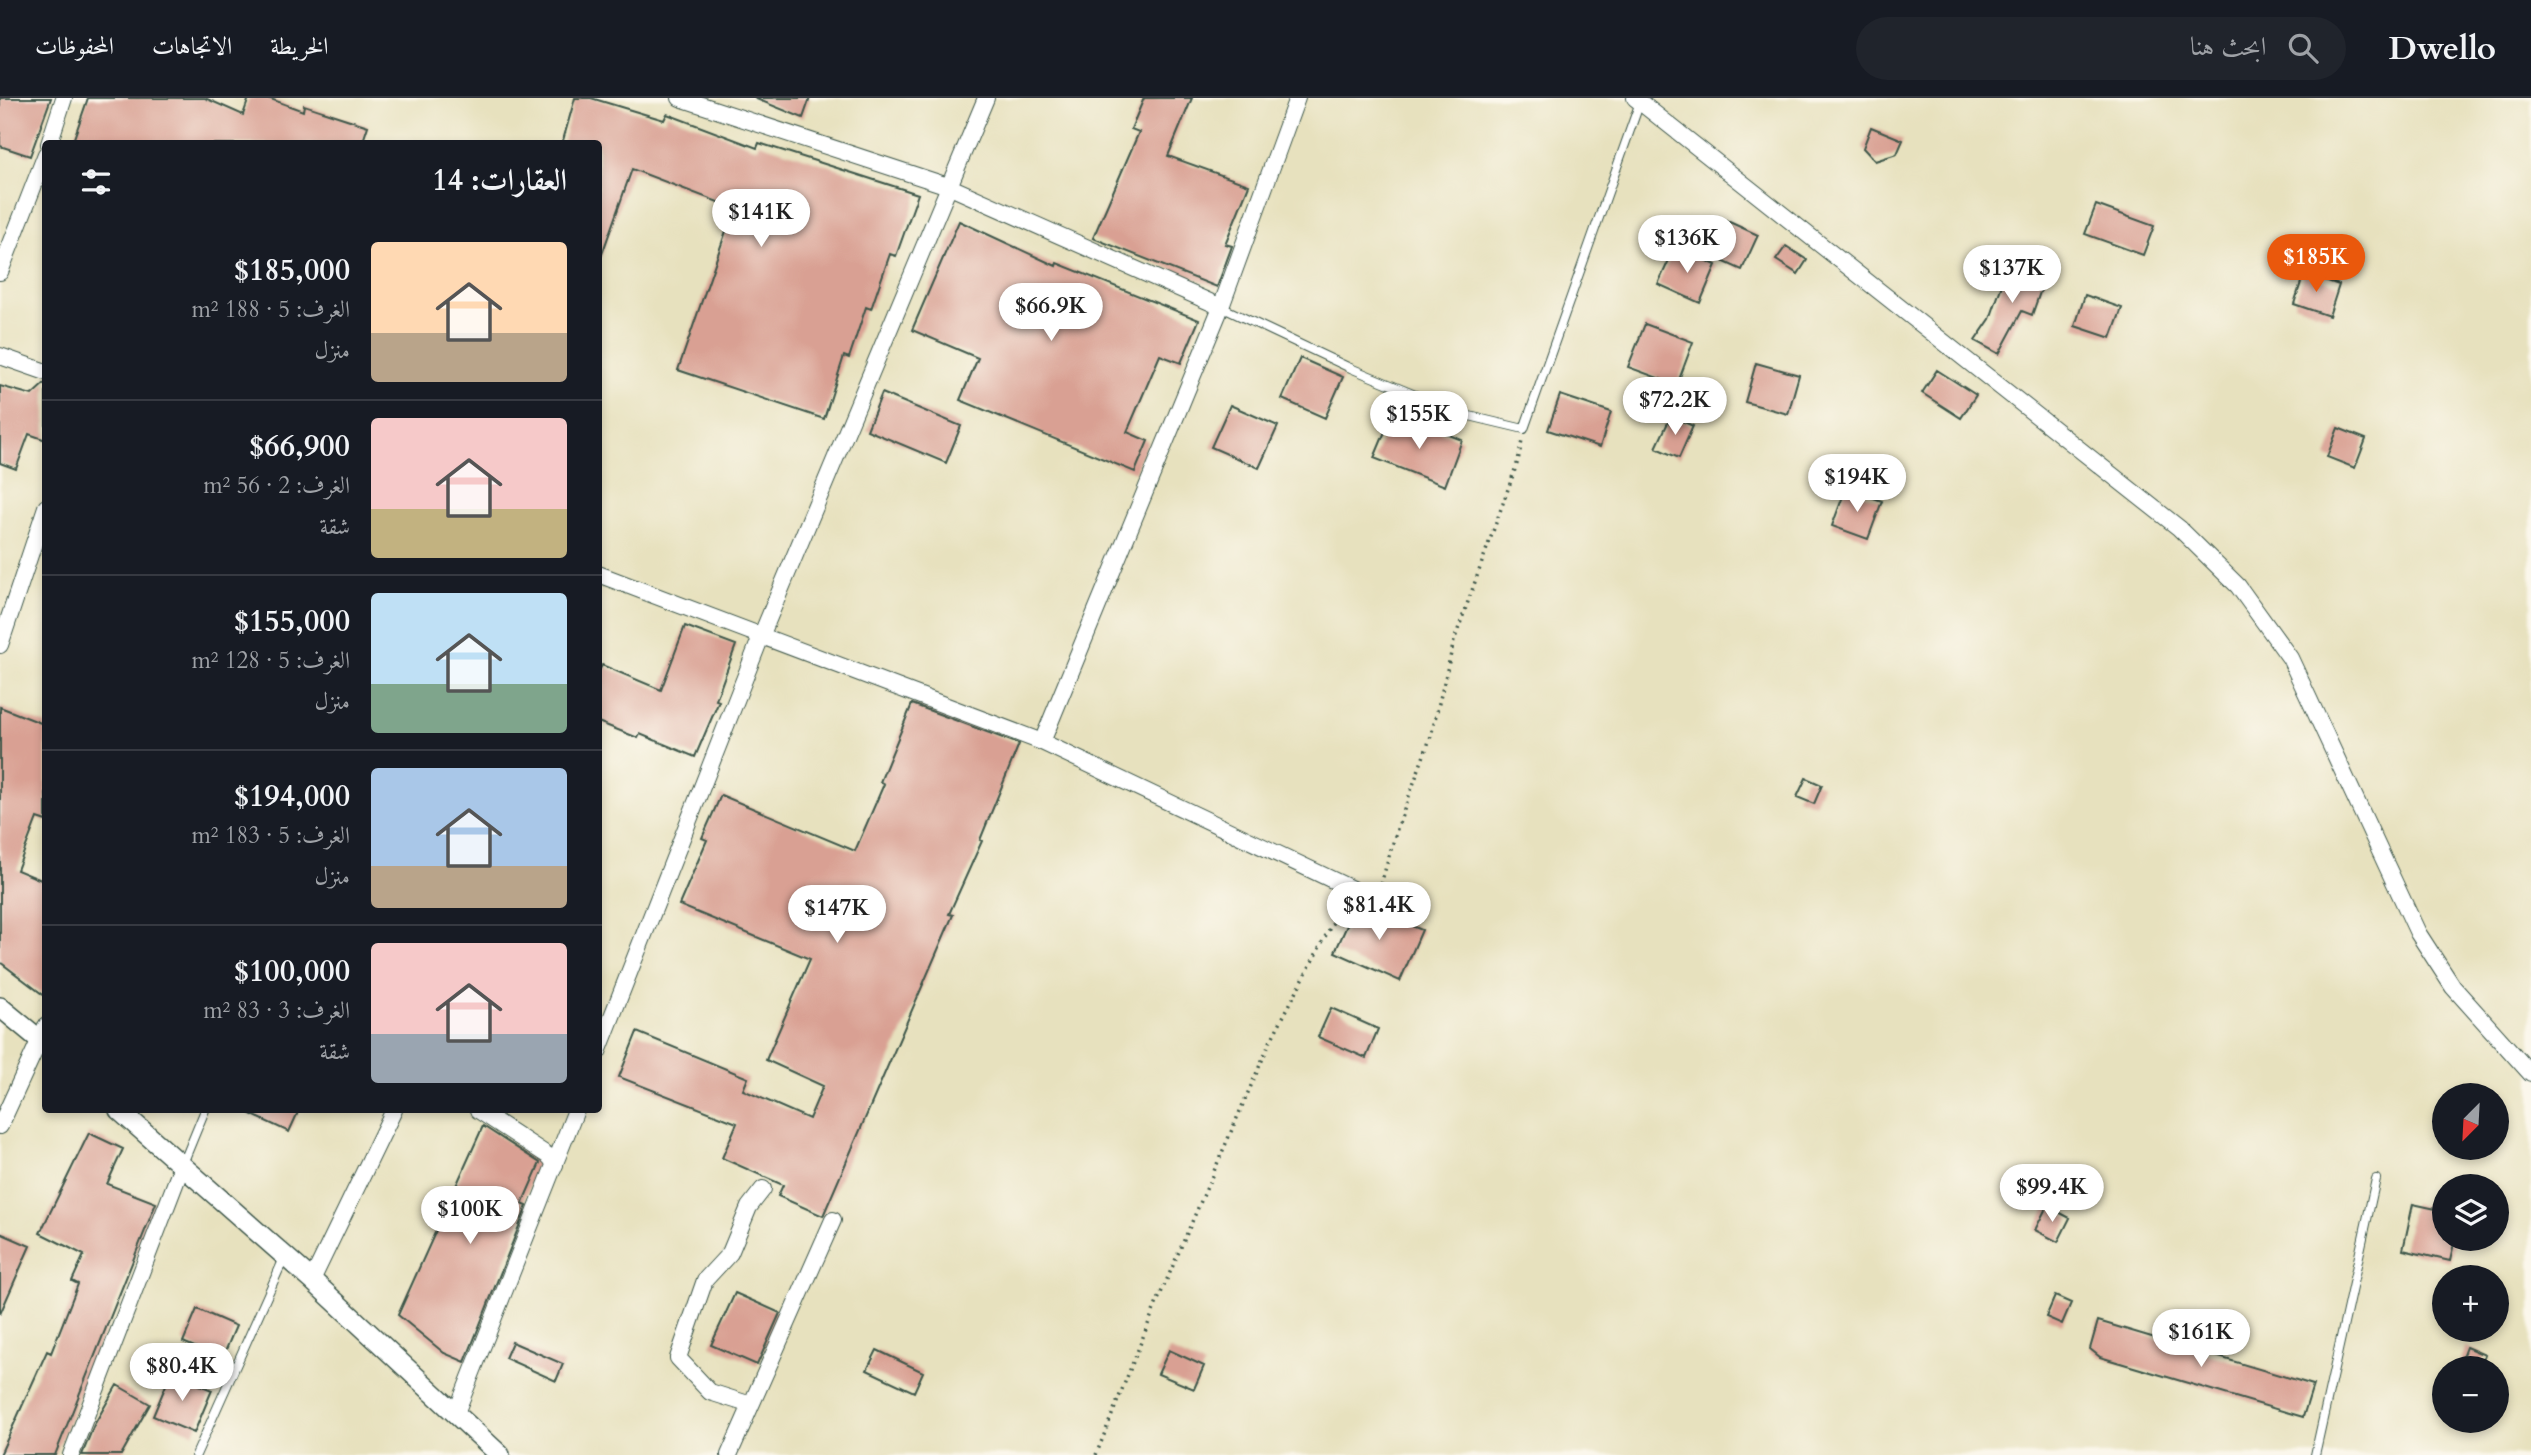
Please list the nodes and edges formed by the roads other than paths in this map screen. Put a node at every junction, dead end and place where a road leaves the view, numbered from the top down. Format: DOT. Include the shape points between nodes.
graph roads {
  1 [pos="64,98"];
  2 [pos="680,98"];
  3 [pos="986,98"];
  4 [pos="1297,98"];
  5 [pos="1637,100"];
  6 [pos="50,140"];
  7 [pos="42,165"];
  8 [pos="948,186"];
  9 [pos="0,272"];
  10 [pos="1221,307"];
  11 [pos="0,356"];
  12 [pos="42,371"];
  13 [pos="42,519"];
  14 [pos="602,575"];
  15 [pos="762,634"];
  16 [pos="0,645"];
  17 [pos="1042,743"];
  18 [pos="1377,901"];
  19 [pos="0,1007"];
  20 [pos="42,1036"];
  21 [pos="42,1041"];
  22 [pos="602,1042"];
  23 [pos="2531,1074"];
  24 [pos="122,1113"];
  25 [pos="204,1113"];
  26 [pos="393,1113"];
  27 [pos="483,1113"];
  28 [pos="575,1113"];
  29 [pos="0,1126"];
  30 [pos="555,1165"];
  31 [pos="182,1166"];
  32 [pos="2376,1179"];
  33 [pos="763,1189"];
  34 [pos="833,1220"];
  35 [pos="285,1256"];
  36 [pos="312,1280"];
  37 [pos="751,1405"];
  38 [pos="456,1413"];
  39 [pos="71,1455"];
  40 [pos="196,1455"];
  41 [pos="500,1455"];
  42 [pos="729,1455"];
  43 [pos="2315,1455"];
  1 -- 6 [label="street"];
  2 -- 8 [label="street"];
  3 -- 8 [label="street"];
  4 -- 10 [label="street"];
  5 -- 10 [label="lane" via="1524,429 1461,414"];
  5 -- 23 [label="street" via="2179,528 2238,586 2290,658 2418,933 2453,987"];
  7 -- 9 [label="street"];
  8 -- 10 [label="street"];
  8 -- 15 [label="street"];
  10 -- 17 [label="street"];
  11 -- 12 [label="street"];
  13 -- 16 [label="street"];
  14 -- 15 [label="street"];
  15 -- 17 [label="street"];
  15 -- 22 [label="street"];
  17 -- 18 [label="street"];
  19 -- 20 [label="street"];
  21 -- 29 [label="street"];
  24 -- 31 [label="street"];
  25 -- 31 [label="lane"];
  26 -- 36 [label="street"];
  27 -- 30 [label="street" via="550,1157"];
  28 -- 30 [label="street"];
  30 -- 38 [label="street"];
  31 -- 35 [label="street"];
  31 -- 39 [label="street"];
  32 -- 43 [label="lane"];
  33 -- 37 [label="street" via="749,1207 730,1253 705,1280 678,1358 710,1392"];
  34 -- 37 [label="street"];
  35 -- 36 [label="street"];
  35 -- 40 [label="lane"];
  36 -- 38 [label="street"];
  37 -- 42 [label="street"];
  38 -- 41 [label="street"];
}
